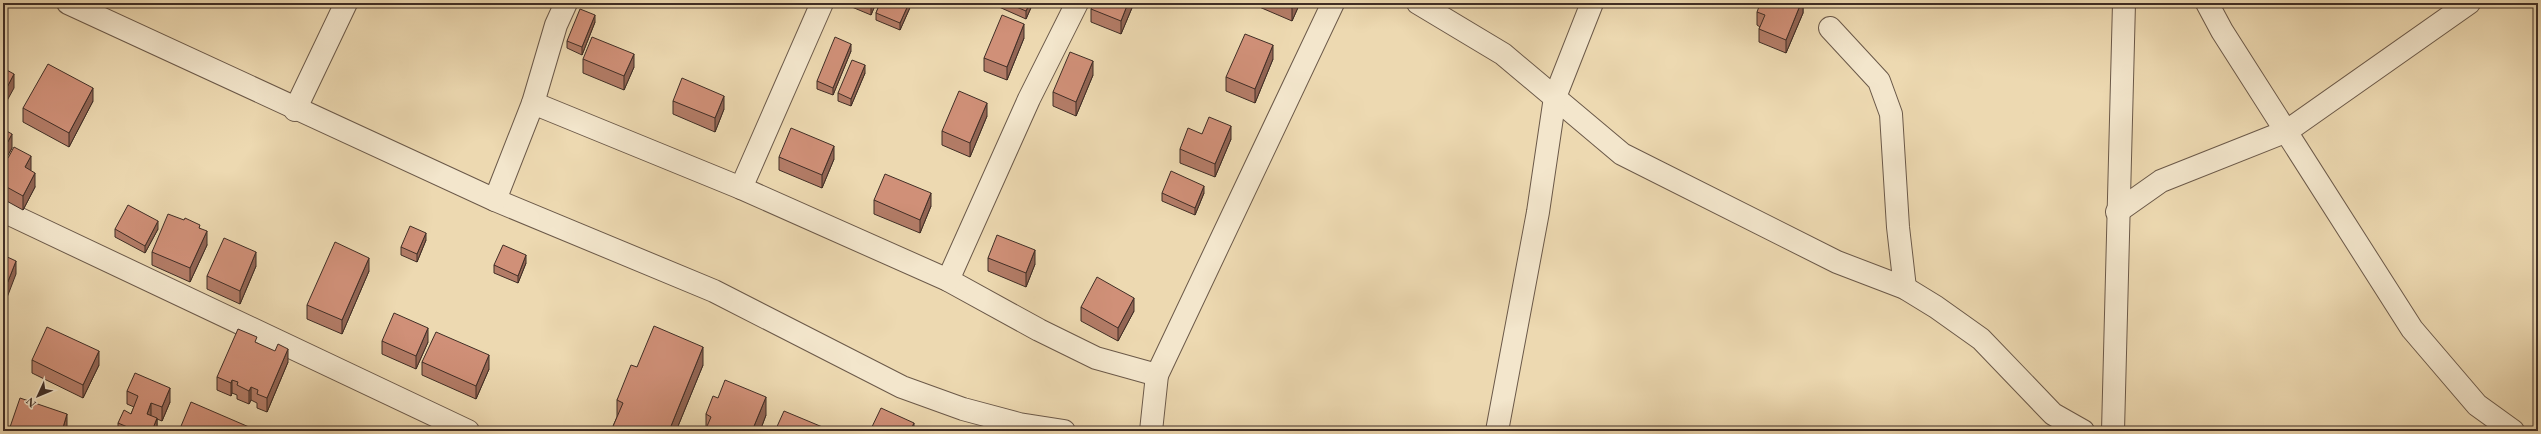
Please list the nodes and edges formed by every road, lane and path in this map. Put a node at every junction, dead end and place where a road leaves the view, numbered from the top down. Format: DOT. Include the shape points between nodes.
graph roads {
  1 [pos="68,3"];
  2 [pos="346,3"];
  3 [pos="566,3"];
  4 [pos="822,3"];
  5 [pos="1077,3"];
  6 [pos="1333,3"];
  7 [pos="1418,3"];
  8 [pos="1592,3"];
  9 [pos="2124,3"];
  10 [pos="2207,3"];
  11 [pos="2469,3"];
  12 [pos="1830,28"];
  13 [pos="1555,97"];
  14 [pos="533,103"];
  15 [pos="295,110"];
  16 [pos="2287,132"];
  17 [pos="741,188"];
  18 [pos="495,200"];
  19 [pos="3,211"];
  20 [pos="2117,212"];
  21 [pos="948,280"];
  22 [pos="1905,288"];
  23 [pos="1157,375"];
  24 [pos="468,431"];
  25 [pos="1064,431"];
  26 [pos="1151,431"];
  27 [pos="1497,431"];
  28 [pos="2083,431"];
  29 [pos="2113,431"];
  30 [pos="2513,431"];
  1 -- 15 [label="street"];
  2 -- 15 [label="street"];
  3 -- 14 [label="street" via="556,25"];
  4 -- 17 [label="street"];
  5 -- 21 [label="street" via="1029,99"];
  6 -- 23 [label="street"];
  7 -- 13 [label="street" via="1503,54"];
  8 -- 13 [label="street"];
  9 -- 20 [label="street"];
  10 -- 16 [label="street" via="2222,31"];
  11 -- 16 [label="street"];
  12 -- 22 [label="street" via="1879,81 1891,114 1898,227"];
  13 -- 22 [label="street" via="1622,154 1837,262"];
  13 -- 27 [label="street" via="1538,212"];
  14 -- 17 [label="street"];
  14 -- 18 [label="street"];
  15 -- 18 [label="street"];
  16 -- 20 [label="street" via="2161,181"];
  16 -- 30 [label="street" via="2412,328 2477,405"];
  17 -- 21 [label="street"];
  18 -- 25 [label="street" via="714,291 902,387 963,409 1019,424"];
  19 -- 24 [label="street"];
  20 -- 29 [label="street"];
  21 -- 23 [label="street" via="1096,358"];
  22 -- 28 [label="street" via="1980,339 2053,414"];
  23 -- 26 [label="street"];
}
